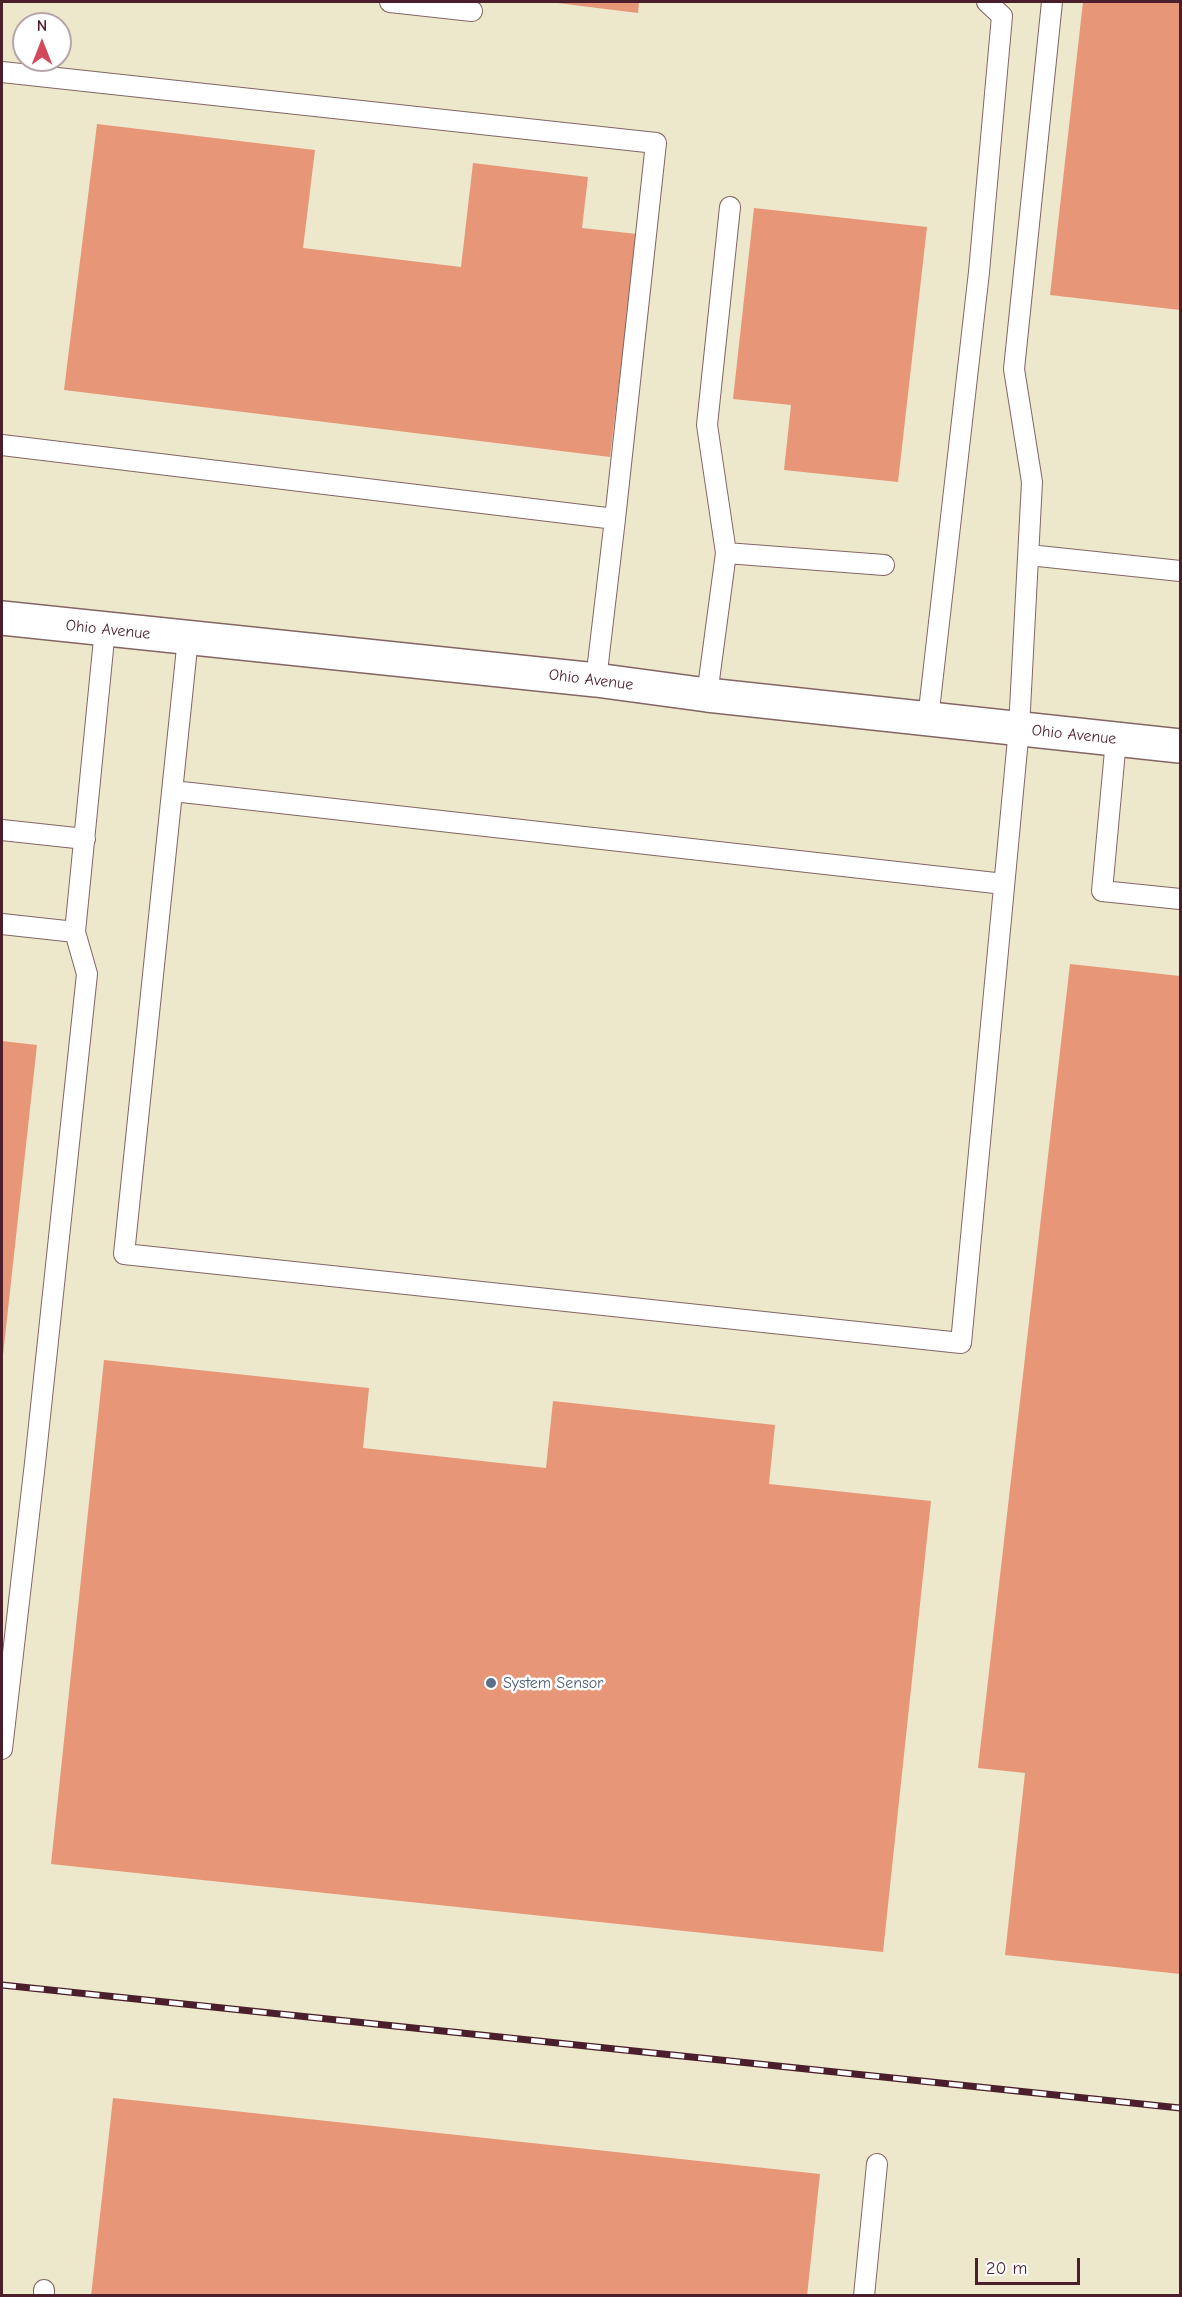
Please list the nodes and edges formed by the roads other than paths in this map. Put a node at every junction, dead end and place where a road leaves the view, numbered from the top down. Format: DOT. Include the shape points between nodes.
graph roads {
  1 [pos="390,2"];
  2 [pos="987,2"];
  3 [pos="1052,2"];
  4 [pos="472,10"];
  5 [pos="2,72"];
  6 [pos="730,207"];
  7 [pos="2,446"];
  8 [pos="615,519"];
  9 [pos="726,553"];
  10 [pos="1029,555"];
  11 [pos="884,565"];
  12 [pos="1180,571"];
  13 [pos="2,618"];
  14 [pos="105,630"];
  15 [pos="188,638"];
  16 [pos="596,680"];
  17 [pos="708,695"];
  18 [pos="928,719"];
  19 [pos="1019,728"];
  20 [pos="1116,740"];
  21 [pos="1180,747"];
  22 [pos="172,790"];
  23 [pos="2,830"];
  24 [pos="85,838"];
  25 [pos="1004,884"];
  26 [pos="1180,899"];
  27 [pos="2,924"];
  28 [pos="75,932"];
  29 [pos="2,1749"];
  30 [pos="877,2164"];
  31 [pos="864,2295"];
  1 -- 4 [label="lane"];
  2 -- 18 [label="lane" via="1002,16 977,284"];
  3 -- 10 [label="lane" via="1014,369 1032,482"];
  5 -- 8 [label="lane" via="656,143"];
  6 -- 9 [label="lane" via="708,424"];
  7 -- 8 [label="lane"];
  8 -- 16 [label="lane"];
  9 -- 11 [label="lane"];
  9 -- 17 [label="lane"];
  10 -- 12 [label="lane"];
  10 -- 19 [label="lane"];
  13 -- 14 [label="street, Ohio Avenue"];
  14 -- 15 [label="street, Ohio Avenue"];
  14 -- 24 [label="lane"];
  15 -- 16 [label="street, Ohio Avenue"];
  15 -- 22 [label="lane"];
  16 -- 17 [label="street, Ohio Avenue"];
  17 -- 18 [label="street, Ohio Avenue"];
  18 -- 19 [label="street, Ohio Avenue"];
  19 -- 20 [label="street, Ohio Avenue"];
  19 -- 25 [label="lane"];
  20 -- 21 [label="street, Ohio Avenue"];
  20 -- 26 [label="lane" via="1102,891"];
  22 -- 25 [label="lane"];
  22 -- 25 [label="lane" via="124,1254 961,1343"];
  23 -- 24 [label="lane"];
  24 -- 28 [label="lane"];
  27 -- 28 [label="lane"];
  28 -- 29 [label="lane" via="87,974"];
  30 -- 31 [label="lane"];
}
